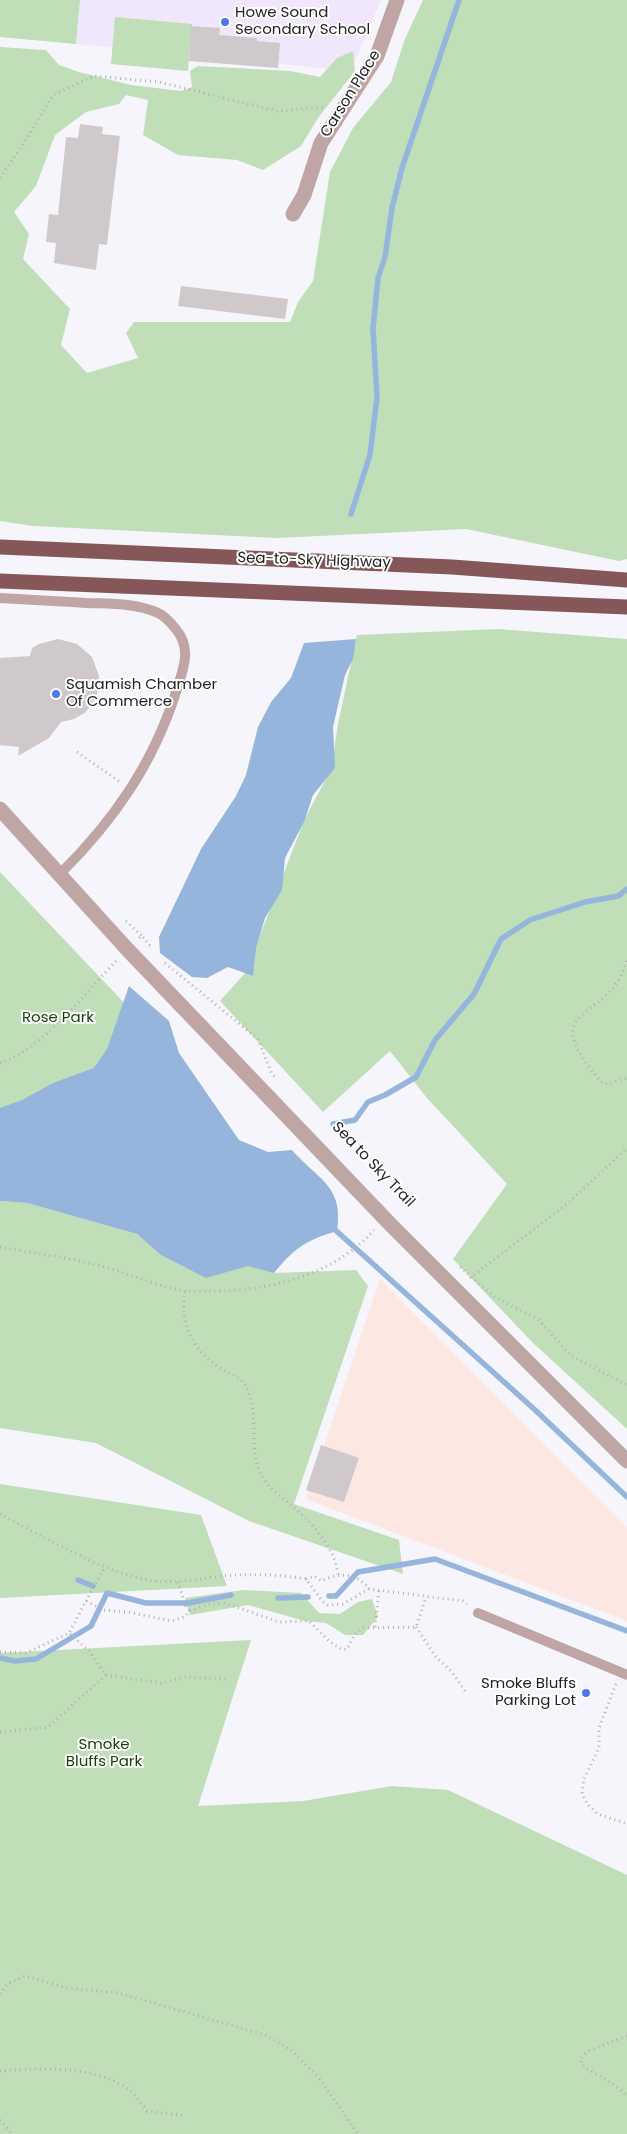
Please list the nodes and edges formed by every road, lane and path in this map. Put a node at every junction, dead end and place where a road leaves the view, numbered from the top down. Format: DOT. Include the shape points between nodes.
graph roads {
  1 [pos="397,0"];
  2 [pos="345,103"];
  3 [pos="0,178"];
  4 [pos="293,214"];
  5 [pos="0,547"];
  6 [pos="627,580"];
  7 [pos="0,581"];
  8 [pos="0,598"];
  9 [pos="627,607"];
  10 [pos="77,752"];
  11 [pos="130,790"];
  12 [pos="0,809"];
  13 [pos="61,873"];
  14 [pos="134,943"];
  15 [pos="154,953"];
  16 [pos="122,955"];
  17 [pos="161,959"];
  18 [pos="627,961"];
  19 [pos="0,1062"];
  20 [pos="627,1078"];
  21 [pos="281,1084"];
  22 [pos="627,1148"];
  23 [pos="385,1218"];
  24 [pos="0,1247"];
  25 [pos="457,1265"];
  26 [pos="470,1278"];
  27 [pos="186,1291"];
  28 [pos="627,1384"];
  29 [pos="627,1461"];
  30 [pos="0,1514"];
  31 [pos="106,1567"];
  32 [pos="340,1575"];
  33 [pos="306,1579"];
  34 [pos="179,1584"];
  35 [pos="369,1589"];
  36 [pos="380,1590"];
  37 [pos="426,1597"];
  38 [pos="86,1601"];
  39 [pos="190,1611"];
  40 [pos="478,1613"];
  41 [pos="416,1627"];
  42 [pos="375,1628"];
  43 [pos="69,1633"];
  44 [pos="0,1652"];
  45 [pos="624,1673"];
  46 [pos="106,1675"];
  47 [pos="228,1679"];
  48 [pos="467,1694"];
  49 [pos="0,1732"];
  50 [pos="627,1824"];
  51 [pos="0,1994"];
  52 [pos="627,2036"];
  53 [pos="0,2071"];
  54 [pos="627,2096"];
  55 [pos="186,2116"];
  56 [pos="0,2120"];
  57 [pos="12,2134"];
  58 [pos="358,2134"];
  1 -- 2 [label="street, Carson Place" via="377,56"];
  2 -- 3 [label="path" via="277,111 159,82 94,76 53,95"];
  2 -- 4 [label="street, Carson Place" via="321,143 304,195"];
  5 -- 6 [label="highway, Sea-to-Sky Highway" via="452,567"];
  7 -- 9 [label="highway"];
  8 -- 11 [label="lane" via="134,605 160,614 178,632 187,653 185,665 155,749"];
  10 -- 11 [label="path"];
  11 -- 13 [label="lane"];
  12 -- 13 [label="street"];
  13 -- 23 [label="street" via="128,949"];
  14 -- 15 [label="path" via="142,936"];
  16 -- 19 [label="path" via="39,1040 12,1059"];
  17 -- 21 [label="path" via="258,1039 271,1072"];
  18 -- 20 [label="path" via="618,982 574,1022 572,1039 590,1069 608,1086"];
  22 -- 26 [label="path" via="567,1204"];
  23 -- 27 [label="path" via="363,1242 342,1258 294,1280 259,1289"];
  23 -- 29 [label="street"];
  24 -- 27 [label="path" via="97,1264"];
  25 -- 26 [label="path"];
  26 -- 28 [label="path" via="496,1298 538,1318 570,1355"];
  27 -- 32 [label="path" via="182,1306 191,1340 221,1369 238,1377 251,1398 259,1471 265,1482 318,1531"];
  30 -- 31 [label="path"];
  31 -- 34 [label="path" via="142,1578"];
  31 -- 38 [label="path"];
  32 -- 33 [label="path" via="322,1581 314,1576"];
  32 -- 35 [label="path" via="359,1579"];
  33 -- 34 [label="path" via="286,1575 237,1574"];
  33 -- 35 [label="path" via="328,1605 343,1604"];
  34 -- 39 [label="path"];
  35 -- 36 [label="path"];
  36 -- 37 [label="path"];
  36 -- 42 [label="path"];
  37 -- 40 [label="path" via="463,1601"];
  37 -- 41 [label="path"];
  38 -- 39 [label="path" via="104,1610 172,1621"];
  38 -- 43 [label="path"];
  39 -- 42 [label="path" via="208,1604 225,1604 279,1622 305,1619 343,1650 362,1628"];
  40 -- 45 [label="lane"];
  41 -- 42 [label="path"];
  41 -- 48 [label="path"];
  43 -- 44 [label="path" via="26,1653"];
  43 -- 46 [label="path" via="89,1651"];
  45 -- 50 [label="path" via="600,1728 599,1748 584,1779 582,1794 598,1814"];
  46 -- 47 [label="path" via="162,1683 186,1677"];
  46 -- 49 [label="path" via="48,1727"];
  51 -- 58 [label="path" via="7,1984 25,1976 67,1988 119,1993 266,2035 290,2049 319,2078"];
  52 -- 54 [label="path" via="589,2051 581,2058 581,2064"];
  53 -- 55 [label="path" via="39,2068 99,2075 129,2090 147,2111"];
  56 -- 57 [label="path"];
}
